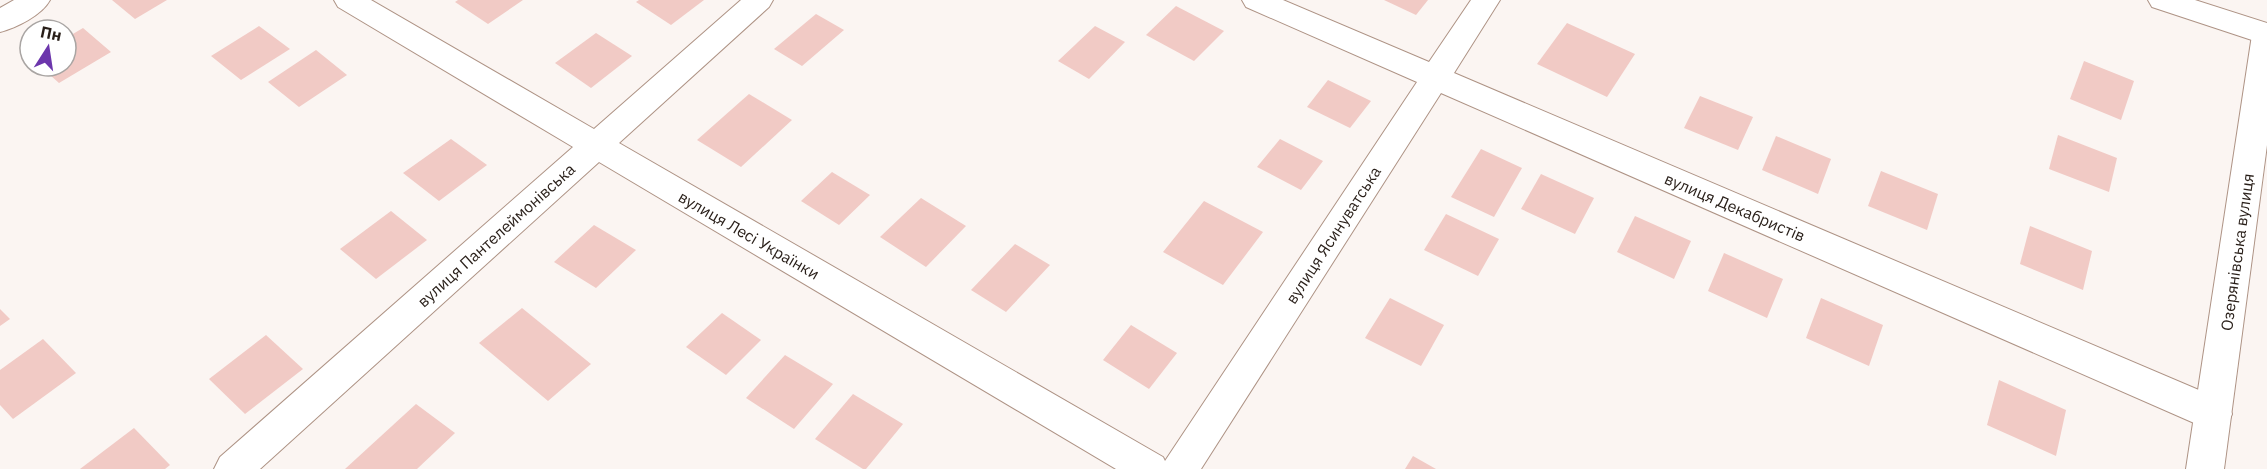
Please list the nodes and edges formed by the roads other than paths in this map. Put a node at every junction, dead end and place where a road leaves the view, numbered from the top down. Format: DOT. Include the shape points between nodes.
graph roads {
  1 [pos="36,0"];
  2 [pos="348,0"];
  3 [pos="759,0"];
  4 [pos="1256,0"];
  5 [pos="1486,0"];
  6 [pos="2162,0"];
  7 [pos="0,22"];
  8 [pos="2267,35"];
  9 [pos="1436,78"];
  10 [pos="596,145"];
  11 [pos="2214,414"];
  12 [pos="233,469"];
  13 [pos="1150,469"];
  14 [pos="1180,469"];
  15 [pos="2205,469"];
  1 -- 7 [label="street"];
  2 -- 10 [label="street, вулиця Лесі Українки"];
  3 -- 10 [label="street, вулиця Пантелеймонівська"];
  4 -- 9 [label="street, вулиця Декабристів"];
  5 -- 9 [label="street, вулиця Ясинуватська"];
  6 -- 8 [label="street"];
  8 -- 11 [label="street, Озерянівська вулиця"];
  9 -- 11 [label="street, вулиця Декабристів"];
  9 -- 14 [label="street, вулиця Ясинуватська"];
  10 -- 12 [label="street, вулиця Пантелеймонівська"];
  10 -- 13 [label="street, вулиця Лесі Українки"];
  11 -- 15 [label="street, Озерянівська вулиця"];
}
